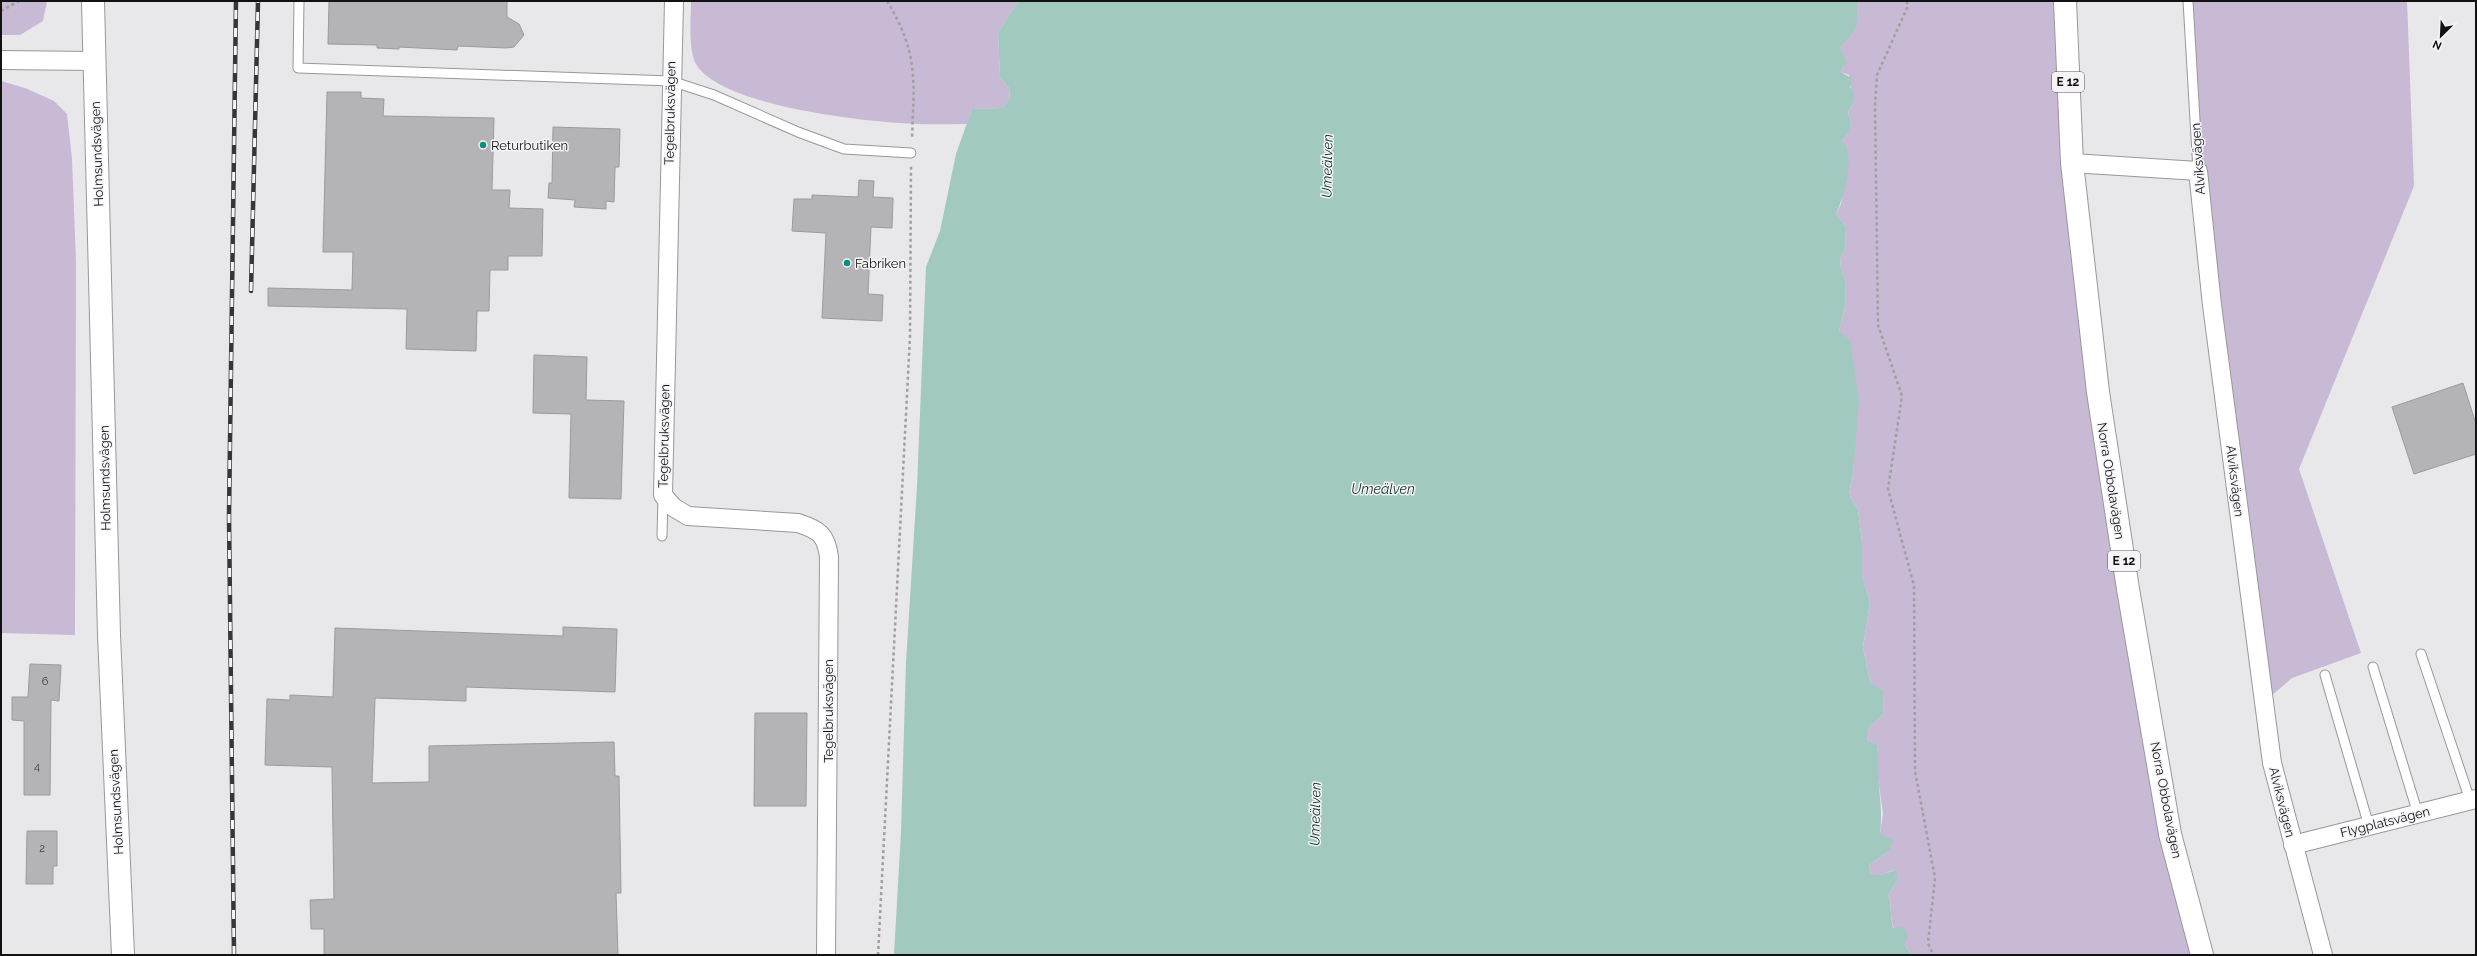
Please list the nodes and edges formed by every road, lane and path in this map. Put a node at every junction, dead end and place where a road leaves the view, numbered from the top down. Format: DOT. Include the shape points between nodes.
graph roads {
  1 [pos="19,1"];
  2 [pos="93,1"];
  3 [pos="299,1"];
  4 [pos="674,1"];
  5 [pos="887,1"];
  6 [pos="1907,1"];
  7 [pos="2065,1"];
  8 [pos="2188,1"];
  9 [pos="1,11"];
  10 [pos="1,60"];
  11 [pos="93,61"];
  12 [pos="671,81"];
  13 [pos="911,153"];
  14 [pos="2072,163"];
  15 [pos="2198,171"];
  16 [pos="663,495"];
  17 [pos="662,536"];
  18 [pos="2421,654"];
  19 [pos="2373,667"];
  20 [pos="2325,675"];
  21 [pos="2473,799"];
  22 [pos="2418,814"];
  23 [pos="2369,826"];
  24 [pos="2293,845"];
  25 [pos="123,955"];
  26 [pos="826,955"];
  27 [pos="878,955"];
  28 [pos="1933,955"];
  29 [pos="2202,955"];
  30 [pos="2323,955"];
  1 -- 9 [label="path"];
  2 -- 11 [label="main road, Holmsundsvägen"];
  3 -- 12 [label="lane" via="298,68"];
  4 -- 12 [label="street, Tegelbruksvägen"];
  5 -- 13 [label="path" via="901,24 911,53 914,81"];
  6 -- 28 [label="path" via="1907,8 1877,75 1875,106 1878,325 1902,396 1888,489 1914,586 1915,771 1935,878 1928,942"];
  7 -- 14 [label="main road, Norra Obbolavägen / E 12"];
  8 -- 15 [label="lane, Alviksvägen"];
  10 -- 11 [label="street"];
  11 -- 25 [label="main road, Holmsundsvägen" via="97,132 109,635"];
  12 -- 13 [label="lane" via="714,95 844,149"];
  12 -- 16 [label="street, Tegelbruksvägen"];
  13 -- 27 [label="path" via="910,337"];
  14 -- 15 [label="street"];
  14 -- 29 [label="main road, Norra Obbolavägen / E 12" via="2098,392 2128,589 2170,834"];
  15 -- 24 [label="street, Alviksvägen" via="2212,305 2272,763"];
  16 -- 17 [label="lane"];
  16 -- 26 [label="street, Tegelbruksvägen" via="674,507 688,516 798,523 816,529 827,541 829,565"];
  18 -- 21 [label="lane"];
  19 -- 22 [label="lane"];
  20 -- 23 [label="lane"];
  21 -- 22 [label="street, Flygplatsvägen"];
  22 -- 23 [label="street, Flygplatsvägen"];
  23 -- 24 [label="street, Flygplatsvägen"];
  24 -- 30 [label="street, Alviksvägen"];
}
